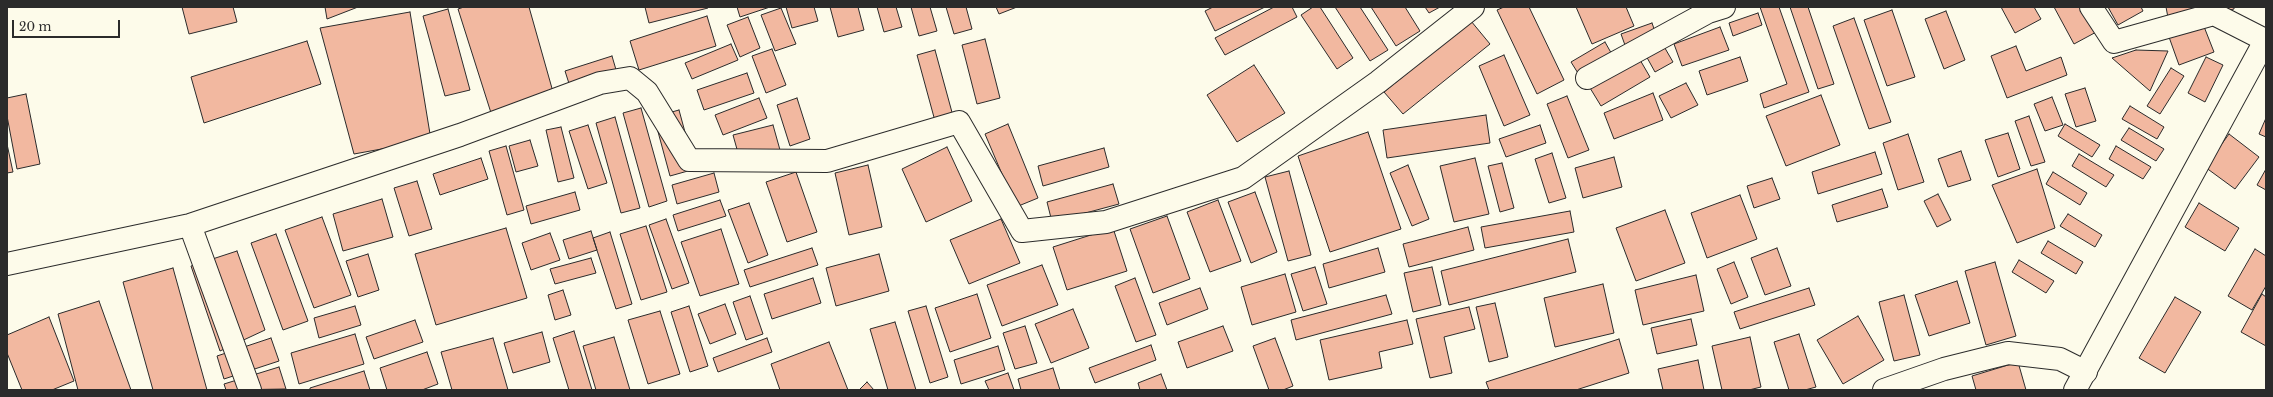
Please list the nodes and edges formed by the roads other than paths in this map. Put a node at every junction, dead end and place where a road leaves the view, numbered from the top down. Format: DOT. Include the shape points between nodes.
graph roads {
  1 [pos="1474,7"];
  2 [pos="1724,7"];
  3 [pos="2091,7"];
  4 [pos="2212,10"];
  5 [pos="2266,40"];
  6 [pos="1586,78"];
  7 [pos="190,224"];
  8 [pos="7,264"];
  9 [pos="2081,381"];
  10 [pos="250,390"];
  11 [pos="1884,390"];
  1 -- 7 [label="street" via="1378,82 1243,178 1106,222 1022,231 959,122 827,161 689,160 647,92 630,78 600,83 460,135"];
  2 -- 6 [label="street" via="1708,12"];
  3 -- 4 [label="street" via="2114,42"];
  4 -- 5 [label="street"];
  5 -- 9 [label="street"];
  7 -- 8 [label="street"];
  7 -- 10 [label="street"];
  9 -- 11 [label="street" via="2060,359 2008,353 1944,369"];
}
